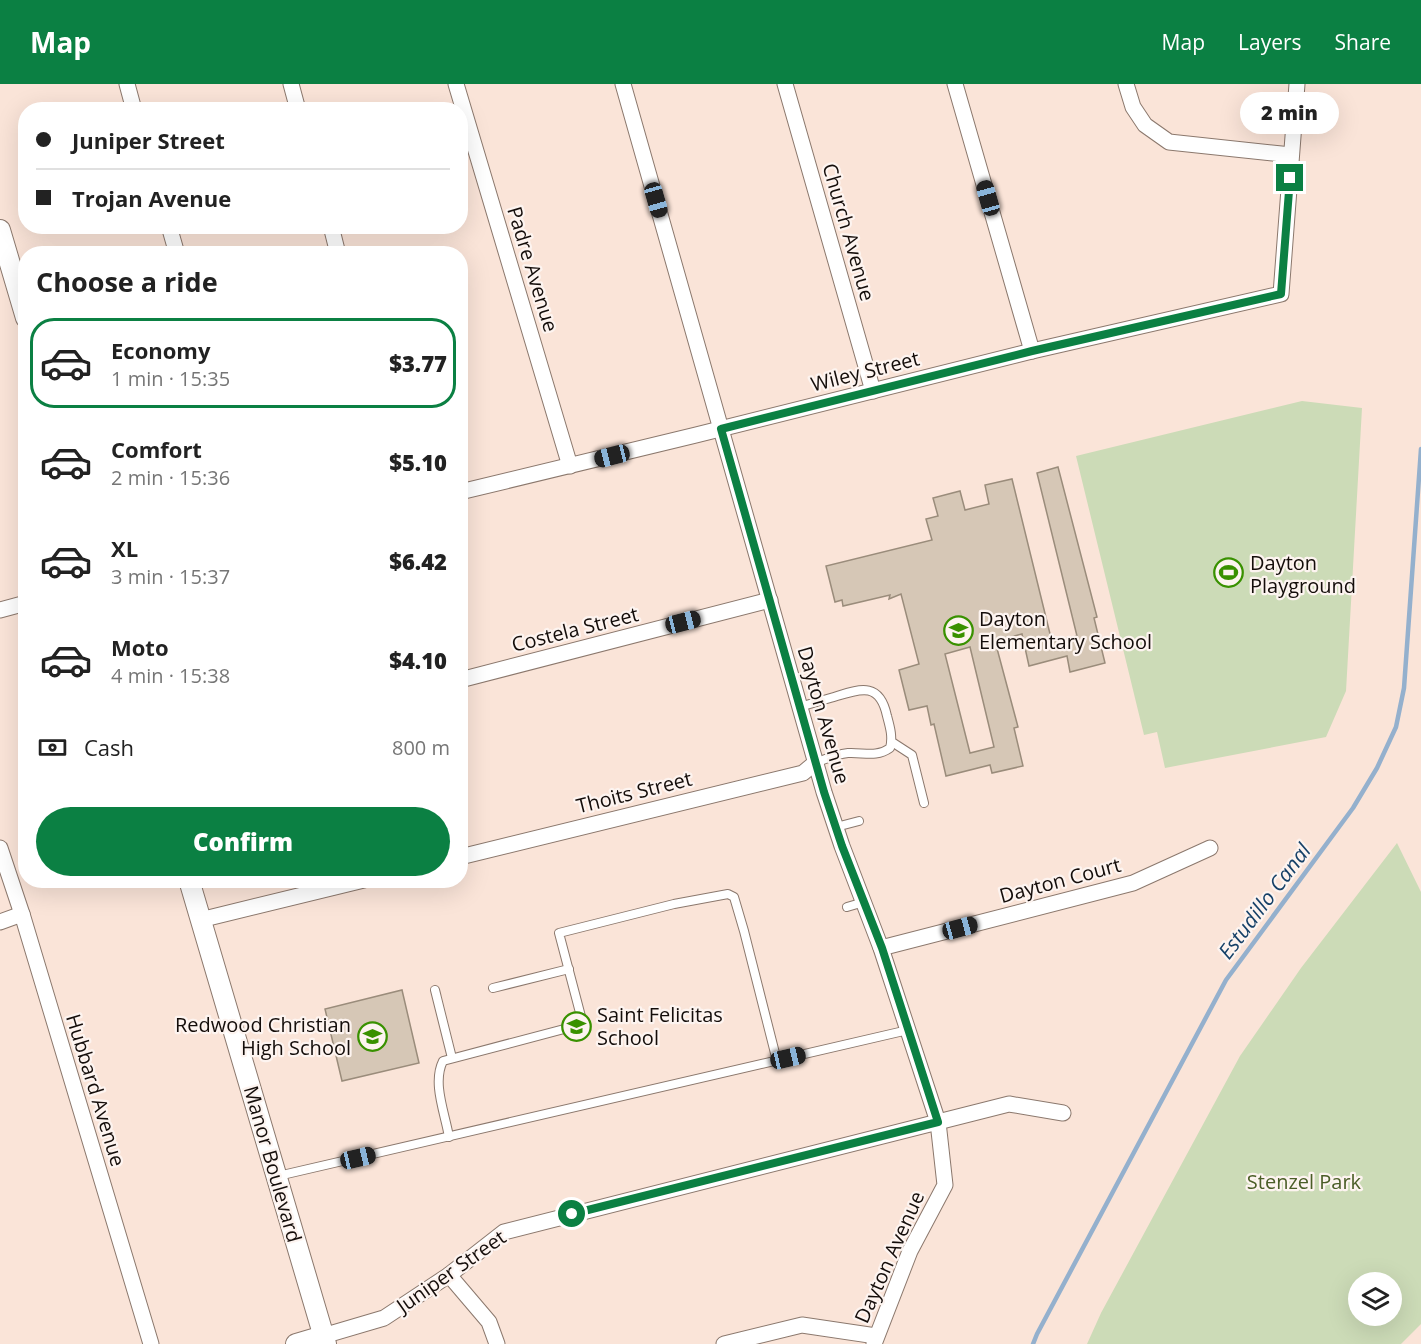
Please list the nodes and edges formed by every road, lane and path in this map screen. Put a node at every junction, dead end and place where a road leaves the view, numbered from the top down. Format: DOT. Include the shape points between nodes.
graph roads {
  1 [pos="127,84"];
  2 [pos="291,84"];
  3 [pos="456,84"];
  4 [pos="623,84"];
  5 [pos="785,84"];
  6 [pos="956,84"];
  7 [pos="1126,84"];
  8 [pos="1297,84"];
  9 [pos="132,102"];
  10 [pos="296,102"];
  11 [pos="461,102"];
  12 [pos="468,124"];
  13 [pos="1291,155"];
  14 [pos="0,230"];
  15 [pos="18,291"];
  16 [pos="1032,351"];
  17 [pos="873,391"];
  18 [pos="721,429"];
  19 [pos="570,466"];
  20 [pos="468,490"];
  21 [pos="770,600"];
  22 [pos="18,605"];
  23 [pos="0,610"];
  24 [pos="468,678"];
  25 [pos="800,707"];
  26 [pos="892,741"];
  27 [pos="815,763"];
  28 [pos="924,804"];
  29 [pos="859,821"];
  30 [pos="836,827"];
  31 [pos="0,848"];
  32 [pos="1210,848"];
  33 [pos="468,855"];
  34 [pos="191,888"];
  35 [pos="330,888"];
  36 [pos="864,902"];
  37 [pos="847,907"];
  38 [pos="22,914"];
  39 [pos="200,920"];
  40 [pos="0,922"];
  41 [pos="882,948"];
  42 [pos="569,969"];
  43 [pos="493,988"];
  44 [pos="435,990"];
  45 [pos="908,1030"];
  46 [pos="452,1058"];
  47 [pos="777,1061"];
  48 [pos="1063,1113"];
  49 [pos="938,1122"];
  50 [pos="449,1137"];
  51 [pos="276,1176"];
  52 [pos="449,1275"];
  53 [pos="325,1340"];
  54 [pos="875,1340"];
  55 [pos="151,1344"];
  56 [pos="296,1344"];
  57 [pos="496,1344"];
  58 [pos="724,1344"];
  1 -- 9 [label="street"];
  2 -- 10 [label="street"];
  3 -- 11 [label="street, Padre Avenue"];
  4 -- 18 [label="street, Dayton Avenue"];
  5 -- 17 [label="street, Church Avenue"];
  6 -- 16 [label="street"];
  7 -- 13 [label="street" via="1133,107 1145,125 1169,142"];
  8 -- 13 [label="street"];
  12 -- 19 [label="street, Padre Avenue"];
  13 -- 16 [label="street, Wiley Street" via="1281,294"];
  14 -- 15 [label="street"];
  16 -- 17 [label="street, Wiley Street"];
  17 -- 18 [label="street, Wiley Street"];
  18 -- 19 [label="street, Wiley Street"];
  18 -- 21 [label="street, Dayton Avenue"];
  19 -- 20 [label="street, Wiley Street"];
  21 -- 24 [label="street, Costela Street"];
  21 -- 25 [label="street, Dayton Avenue"];
  22 -- 23 [label="street"];
  25 -- 26 [label="lane" via="860,689 872,691 885,706"];
  25 -- 27 [label="street, Dayton Avenue"];
  26 -- 27 [label="lane" via="885,752 849,753"];
  26 -- 28 [label="lane" via="912,755"];
  27 -- 30 [label="street, Dayton Avenue"];
  27 -- 33 [label="street, Thoits Street" via="803,772"];
  29 -- 30 [label="lane"];
  30 -- 36 [label="street, Dayton Avenue"];
  31 -- 38 [label="street, Hubbard Avenue"];
  32 -- 41 [label="street, Dayton Court" via="1133,883"];
  34 -- 39 [label="street, Manor Boulevard"];
  35 -- 39 [label="street"];
  36 -- 37 [label="lane"];
  36 -- 41 [label="street, Dayton Avenue"];
  38 -- 40 [label="street"];
  38 -- 55 [label="street, Hubbard Avenue"];
  39 -- 51 [label="street, Manor Boulevard"];
  41 -- 45 [label="street, Dayton Avenue"];
  42 -- 43 [label="lane"];
  42 -- 46 [label="lane" via="583,1024"];
  42 -- 47 [label="lane" via="559,933 728,894 734,897 744,931"];
  44 -- 46 [label="lane"];
  45 -- 47 [label="lane"];
  45 -- 49 [label="street, Dayton Avenue"];
  46 -- 50 [label="lane" via="443,1061 438,1082"];
  47 -- 50 [label="lane"];
  48 -- 49 [label="street, Juniper Street" via="1009,1104"];
  49 -- 52 [label="street, Juniper Street" via="504,1232"];
  49 -- 54 [label="street, Dayton Avenue" via="945,1185 910,1251"];
  50 -- 51 [label="lane"];
  51 -- 53 [label="street, Manor Boulevard"];
  52 -- 53 [label="street, Juniper Street" via="384,1318"];
  52 -- 57 [label="street" via="489,1322"];
  53 -- 56 [label="street, Juniper Street"];
  54 -- 58 [label="street" via="802,1324"];
}
